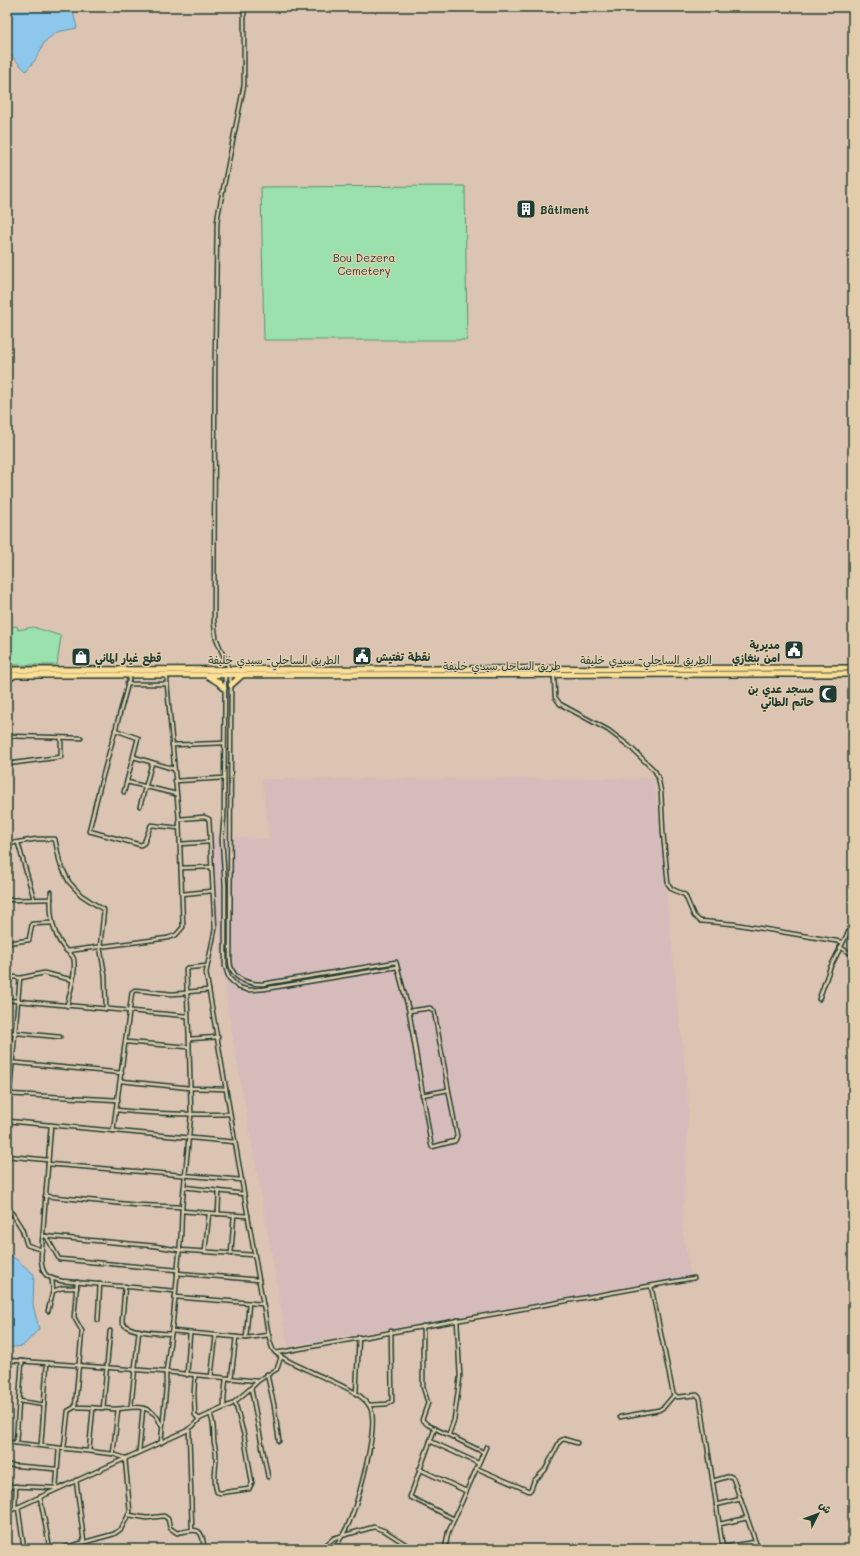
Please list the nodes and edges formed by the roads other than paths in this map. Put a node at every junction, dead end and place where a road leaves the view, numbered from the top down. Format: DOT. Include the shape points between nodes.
graph roads {
  1 [pos="244,7"];
  2 [pos="227,667"];
  3 [pos="853,668"];
  4 [pos="7,670"];
  5 [pos="853,674"];
  6 [pos="7,675"];
  7 [pos="16,675"];
  8 [pos="130,675"];
  9 [pos="167,675"];
  10 [pos="207,675"];
  11 [pos="227,675"];
  12 [pos="242,675"];
  13 [pos="554,675"];
  14 [pos="7,682"];
  15 [pos="127,684"];
  16 [pos="168,684"];
  17 [pos="231,685"];
  18 [pos="224,688"];
  19 [pos="115,730"];
  20 [pos="7,736"];
  21 [pos="61,738"];
  22 [pos="81,738"];
  23 [pos="224,743"];
  24 [pos="172,745"];
  25 [pos="134,757"];
  26 [pos="152,763"];
  27 [pos="7,764"];
  28 [pos="174,769"];
  29 [pos="224,778"];
  30 [pos="175,781"];
  31 [pos="127,782"];
  32 [pos="145,787"];
  33 [pos="124,792"];
  34 [pos="176,794"];
  35 [pos="140,806"];
  36 [pos="179,819"];
  37 [pos="223,824"];
  38 [pos="229,825"];
  39 [pos="179,828"];
  40 [pos="209,842"];
  41 [pos="18,843"];
  42 [pos="7,844"];
  43 [pos="180,844"];
  44 [pos="229,862"];
  45 [pos="224,863"];
  46 [pos="211,867"];
  47 [pos="181,868"];
  48 [pos="212,891"];
  49 [pos="51,892"];
  50 [pos="182,894"];
  51 [pos="34,899"];
  52 [pos="51,899"];
  53 [pos="7,900"];
  54 [pos="52,923"];
  55 [pos="853,923"];
  56 [pos="842,942"];
  57 [pos="7,943"];
  58 [pos="100,947"];
  59 [pos="840,947"];
  60 [pos="67,951"];
  61 [pos="853,955"];
  62 [pos="207,966"];
  63 [pos="397,966"];
  64 [pos="7,976"];
  65 [pos="20,978"];
  66 [pos="73,980"];
  67 [pos="263,984"];
  68 [pos="264,989"];
  69 [pos="209,990"];
  70 [pos="187,993"];
  71 [pos="819,999"];
  72 [pos="7,1000"];
  73 [pos="18,1002"];
  74 [pos="67,1006"];
  75 [pos="106,1009"];
  76 [pos="130,1011"];
  77 [pos="409,1011"];
  78 [pos="188,1016"];
  79 [pos="7,1032"];
  80 [pos="15,1033"];
  81 [pos="60,1037"];
  82 [pos="218,1037"];
  83 [pos="190,1039"];
  84 [pos="126,1042"];
  85 [pos="190,1047"];
  86 [pos="7,1062"];
  87 [pos="12,1063"];
  88 [pos="122,1073"];
  89 [pos="121,1081"];
  90 [pos="190,1088"];
  91 [pos="226,1089"];
  92 [pos="448,1090"];
  93 [pos="8,1094"];
  94 [pos="422,1095"];
  95 [pos="118,1100"];
  96 [pos="116,1110"];
  97 [pos="230,1114"];
  98 [pos="191,1115"];
  99 [pos="7,1121"];
  100 [pos="51,1125"];
  101 [pos="113,1131"];
  102 [pos="190,1137"];
  103 [pos="235,1142"];
  104 [pos="7,1156"];
  105 [pos="48,1162"];
  106 [pos="185,1174"];
  107 [pos="242,1180"];
  108 [pos="184,1187"];
  109 [pos="219,1191"];
  110 [pos="244,1194"];
  111 [pos="45,1196"];
  112 [pos="7,1205"];
  113 [pos="182,1207"];
  114 [pos="182,1211"];
  115 [pos="209,1214"];
  116 [pos="218,1214"];
  117 [pos="234,1215"];
  118 [pos="248,1216"];
  119 [pos="42,1236"];
  120 [pos="46,1236"];
  121 [pos="42,1250"];
  122 [pos="179,1250"];
  123 [pos="205,1251"];
  124 [pos="231,1254"];
  125 [pos="254,1255"];
  126 [pos="177,1271"];
  127 [pos="694,1278"];
  128 [pos="52,1279"];
  129 [pos="259,1280"];
  130 [pos="77,1282"];
  131 [pos="100,1283"];
  132 [pos="125,1286"];
  133 [pos="651,1286"];
  134 [pos="77,1288"];
  135 [pos="53,1291"];
  136 [pos="175,1291"];
  137 [pos="174,1297"];
  138 [pos="249,1303"];
  139 [pos="263,1304"];
  140 [pos="48,1311"];
  141 [pos="98,1320"];
  142 [pos="457,1320"];
  143 [pos="423,1326"];
  144 [pos="139,1330"];
  145 [pos="110,1331"];
  146 [pos="171,1332"];
  147 [pos="391,1332"];
  148 [pos="190,1333"];
  149 [pos="269,1335"];
  150 [pos="216,1336"];
  151 [pos="236,1337"];
  152 [pos="359,1337"];
  153 [pos="246,1338"];
  154 [pos="275,1353"];
  155 [pos="281,1357"];
  156 [pos="7,1360"];
  157 [pos="22,1361"];
  158 [pos="48,1363"];
  159 [pos="79,1366"];
  160 [pos="107,1368"];
  161 [pos="134,1370"];
  162 [pos="166,1372"];
  163 [pos="267,1374"];
  164 [pos="186,1375"];
  165 [pos="195,1376"];
  166 [pos="211,1377"];
  167 [pos="226,1379"];
  168 [pos="232,1379"];
  169 [pos="258,1381"];
  170 [pos="251,1388"];
  171 [pos="356,1394"];
  172 [pos="674,1395"];
  173 [pos="19,1401"];
  174 [pos="235,1402"];
  175 [pos="44,1405"];
  176 [pos="369,1405"];
  177 [pos="131,1406"];
  178 [pos="75,1407"];
  179 [pos="93,1408"];
  180 [pos="103,1408"];
  181 [pos="143,1408"];
  182 [pos="224,1408"];
  183 [pos="118,1409"];
  184 [pos="210,1414"];
  185 [pos="620,1417"];
  186 [pos="199,1419"];
  187 [pos="162,1426"];
  188 [pos="435,1428"];
  189 [pos="450,1428"];
  190 [pos="189,1429"];
  191 [pos="443,1432"];
  192 [pos="449,1434"];
  193 [pos="279,1441"];
  194 [pos="430,1441"];
  195 [pos="7,1442"];
  196 [pos="16,1443"];
  197 [pos="161,1443"];
  198 [pos="577,1443"];
  199 [pos="41,1445"];
  200 [pos="486,1447"];
  201 [pos="58,1448"];
  202 [pos="64,1448"];
  203 [pos="89,1451"];
  204 [pos="139,1452"];
  205 [pos="483,1452"];
  206 [pos="113,1454"];
  207 [pos="125,1458"];
  208 [pos="478,1463"];
  209 [pos="7,1465"];
  210 [pos="476,1468"];
  211 [pos="419,1469"];
  212 [pos="56,1470"];
  213 [pos="268,1477"];
  214 [pos="76,1480"];
  215 [pos="713,1480"];
  216 [pos="7,1486"];
  217 [pos="16,1486"];
  218 [pos="56,1489"];
  219 [pos="466,1491"];
  220 [pos="40,1497"];
  221 [pos="740,1499"];
  222 [pos="716,1504"];
  223 [pos="16,1508"];
  224 [pos="7,1512"];
  225 [pos="129,1515"];
  226 [pos="747,1518"];
  227 [pos="454,1519"];
  228 [pos="720,1524"];
  229 [pos="192,1529"];
  230 [pos="342,1536"];
  231 [pos="84,1542"];
  232 [pos="755,1542"];
  233 [pos="723,1548"];
  234 [pos="24,1549"];
  235 [pos="50,1549"];
  236 [pos="60,1549"];
  237 [pos="204,1549"];
  238 [pos="322,1549"];
  239 [pos="335,1549"];
  240 [pos="413,1549"];
  241 [pos="445,1549"];
  242 [pos="758,1549"];
  1 -- 2 [label="street" via="244,85 217,224 214,359 214,633"];
  2 -- 3 [label="highway, الطريق الساحلي- سيدي خليفة" via="576,670"];
  2 -- 4 [label="highway, الطريق الساحلي- سيدي خليفة"];
  2 -- 11 [label="street"];
  2 -- 11 [label="street"];
  5 -- 13 [label="highway, طريق الساحل سيدي خليفة"];
  6 -- 7 [label="highway, طريق الساحل سيدي خليفة"];
  7 -- 8 [label="highway, طريق الساحل سيدي خليفة"];
  7 -- 14 [label="street"];
  8 -- 9 [label="highway, طريق الساحل سيدي خليفة"];
  8 -- 15 [label="street"];
  9 -- 10 [label="highway, طريق الساحل سيدي خليفة"];
  9 -- 16 [label="street"];
  10 -- 11 [label="highway, طريق الساحل سيدي خليفة"];
  10 -- 18 [label="highway"];
  11 -- 12 [label="highway, طريق الساحل سيدي خليفة"];
  11 -- 17 [label="street"];
  11 -- 18 [label="street"];
  12 -- 13 [label="highway, طريق الساحل سيدي خليفة"];
  12 -- 17 [label="highway"];
  13 -- 56 [label="street" via="555,696 560,704 608,730 629,746 658,777 668,884 672,889 685,895 697,919"];
  15 -- 16 [label="street"];
  15 -- 19 [label="street"];
  16 -- 24 [label="street"];
  17 -- 38 [label="street"];
  18 -- 23 [label="street"];
  19 -- 25 [label="street" via="137,736"];
  19 -- 39 [label="street" via="89,831 141,845 151,825"];
  20 -- 21 [label="street"];
  21 -- 22 [label="street"];
  21 -- 27 [label="street" via="61,757"];
  23 -- 24 [label="street"];
  23 -- 29 [label="street"];
  24 -- 28 [label="street"];
  25 -- 26 [label="street"];
  25 -- 31 [label="street"];
  26 -- 28 [label="street"];
  26 -- 32 [label="street"];
  28 -- 30 [label="street"];
  29 -- 30 [label="street"];
  29 -- 37 [label="street"];
  30 -- 34 [label="street"];
  31 -- 32 [label="street"];
  31 -- 33 [label="street"];
  32 -- 34 [label="street"];
  32 -- 35 [label="street"];
  34 -- 36 [label="street"];
  36 -- 39 [label="street"];
  36 -- 40 [label="street" via="207,817"];
  37 -- 38 [label="street"];
  37 -- 45 [label="street"];
  38 -- 44 [label="street"];
  39 -- 43 [label="street"];
  40 -- 43 [label="street"];
  40 -- 46 [label="street"];
  41 -- 42 [label="street"];
  41 -- 51 [label="street"];
  41 -- 58 [label="street" via="36,839 56,840 60,863 69,882 81,895 104,910"];
  43 -- 47 [label="street"];
  44 -- 45 [label="street"];
  44 -- 67 [label="street" via="231,967 240,979"];
  45 -- 68 [label="street" via="227,974 231,982 238,987 248,990"];
  46 -- 47 [label="street"];
  46 -- 48 [label="street"];
  47 -- 50 [label="street"];
  48 -- 50 [label="street"];
  48 -- 62 [label="street" via="215,929"];
  49 -- 52 [label="street"];
  50 -- 58 [label="street" via="183,926 176,935"];
  51 -- 52 [label="street"];
  51 -- 53 [label="street"];
  52 -- 54 [label="street"];
  54 -- 57 [label="street" via="32,924 29,940"];
  54 -- 60 [label="street" via="56,935"];
  55 -- 56 [label="street"];
  56 -- 59 [label="street"];
  58 -- 60 [label="street"];
  58 -- 75 [label="street" via="105,976"];
  59 -- 61 [label="street"];
  59 -- 71 [label="street"];
  60 -- 66 [label="street" via="73,958"];
  62 -- 69 [label="street"];
  62 -- 70 [label="street" via="186,968"];
  63 -- 67 [label="street" via="396,962"];
  63 -- 68 [label="street"];
  63 -- 77 [label="street"];
  64 -- 65 [label="street"];
  65 -- 66 [label="street" via="44,973"];
  65 -- 73 [label="street"];
  66 -- 74 [label="street"];
  67 -- 68 [label="street"];
  69 -- 70 [label="street"];
  69 -- 82 [label="street"];
  70 -- 76 [label="street" via="135,990 132,992"];
  70 -- 78 [label="street"];
  72 -- 73 [label="street"];
  73 -- 74 [label="street"];
  73 -- 80 [label="street"];
  74 -- 75 [label="street"];
  75 -- 76 [label="street"];
  76 -- 78 [label="street"];
  76 -- 84 [label="street"];
  77 -- 92 [label="street" via="430,1008 434,1011"];
  77 -- 94 [label="street"];
  78 -- 83 [label="street"];
  79 -- 80 [label="street"];
  80 -- 81 [label="street"];
  80 -- 87 [label="street"];
  82 -- 83 [label="street"];
  82 -- 91 [label="street"];
  83 -- 85 [label="street"];
  84 -- 85 [label="street"];
  84 -- 88 [label="street"];
  85 -- 90 [label="street"];
  86 -- 87 [label="street"];
  87 -- 88 [label="street"];
  87 -- 93 [label="street"];
  88 -- 89 [label="street"];
  89 -- 90 [label="street"];
  89 -- 95 [label="street"];
  90 -- 91 [label="street"];
  90 -- 98 [label="street"];
  91 -- 97 [label="street"];
  92 -- 94 [label="street"];
  92 -- 94 [label="street" via="456,1138 455,1141 432,1147"];
  93 -- 95 [label="street"];
  93 -- 99 [label="street"];
  95 -- 96 [label="street"];
  96 -- 98 [label="street"];
  96 -- 101 [label="street"];
  97 -- 98 [label="street"];
  97 -- 103 [label="street"];
  98 -- 102 [label="street"];
  99 -- 100 [label="street"];
  100 -- 101 [label="street"];
  100 -- 105 [label="street"];
  101 -- 102 [label="street"];
  102 -- 103 [label="street"];
  102 -- 106 [label="street"];
  103 -- 107 [label="street"];
  104 -- 105 [label="street"];
  105 -- 106 [label="street"];
  105 -- 111 [label="street"];
  106 -- 107 [label="street"];
  106 -- 108 [label="street"];
  107 -- 110 [label="street"];
  108 -- 109 [label="street"];
  108 -- 113 [label="street"];
  109 -- 110 [label="street"];
  109 -- 116 [label="street"];
  110 -- 118 [label="street"];
  111 -- 113 [label="street"];
  111 -- 119 [label="street"];
  112 -- 121 [label="street" via="22,1229 26,1245"];
  113 -- 114 [label="street"];
  114 -- 115 [label="street"];
  114 -- 122 [label="street"];
  115 -- 116 [label="street"];
  115 -- 123 [label="street"];
  116 -- 117 [label="street"];
  117 -- 118 [label="street"];
  117 -- 124 [label="street"];
  118 -- 125 [label="street"];
  119 -- 120 [label="street"];
  119 -- 121 [label="street"];
  120 -- 122 [label="street"];
  120 -- 126 [label="street" via="59,1259"];
  121 -- 128 [label="street" via="42,1269"];
  122 -- 123 [label="street"];
  122 -- 126 [label="street"];
  123 -- 124 [label="street"];
  124 -- 125 [label="street"];
  125 -- 129 [label="street"];
  126 -- 129 [label="street"];
  126 -- 136 [label="street"];
  127 -- 133 [label="street"];
  128 -- 130 [label="street"];
  128 -- 135 [label="street"];
  129 -- 139 [label="street"];
  130 -- 131 [label="street"];
  130 -- 134 [label="street"];
  131 -- 132 [label="street"];
  131 -- 141 [label="street"];
  132 -- 136 [label="street"];
  132 -- 144 [label="street" via="122,1322 126,1328"];
  133 -- 142 [label="street"];
  133 -- 172 [label="street"];
  134 -- 135 [label="street"];
  134 -- 159 [label="street" via="74,1317 82,1331"];
  135 -- 140 [label="street"];
  136 -- 137 [label="street"];
  137 -- 138 [label="street"];
  137 -- 146 [label="street"];
  138 -- 139 [label="street"];
  138 -- 153 [label="street"];
  139 -- 149 [label="street"];
  142 -- 143 [label="street"];
  142 -- 189 [label="street" via="460,1376 454,1420"];
  143 -- 147 [label="street"];
  143 -- 188 [label="street" via="423,1387 428,1407 422,1420"];
  144 -- 146 [label="street"];
  144 -- 161 [label="street"];
  145 -- 160 [label="street"];
  146 -- 148 [label="street"];
  146 -- 162 [label="street"];
  147 -- 152 [label="street"];
  147 -- 176 [label="street" via="392,1401 387,1404"];
  148 -- 150 [label="street"];
  148 -- 164 [label="street"];
  149 -- 153 [label="street"];
  149 -- 154 [label="street"];
  150 -- 151 [label="street"];
  150 -- 166 [label="street"];
  151 -- 153 [label="street"];
  151 -- 168 [label="street"];
  152 -- 154 [label="street"];
  152 -- 171 [label="street"];
  154 -- 155 [label="street"];
  155 -- 163 [label="street" via="277,1369"];
  155 -- 171 [label="street"];
  156 -- 157 [label="street"];
  157 -- 158 [label="street"];
  157 -- 173 [label="street"];
  158 -- 159 [label="street"];
  158 -- 175 [label="street"];
  159 -- 160 [label="street"];
  159 -- 178 [label="street"];
  160 -- 161 [label="street"];
  160 -- 180 [label="street"];
  161 -- 162 [label="street"];
  161 -- 177 [label="street"];
  162 -- 164 [label="street"];
  162 -- 187 [label="street"];
  163 -- 169 [label="street"];
  163 -- 193 [label="street"];
  164 -- 165 [label="street"];
  165 -- 166 [label="street"];
  165 -- 186 [label="street" via="194,1407 195,1416"];
  166 -- 167 [label="street"];
  167 -- 168 [label="street"];
  167 -- 182 [label="street"];
  168 -- 169 [label="street"];
  169 -- 170 [label="street"];
  170 -- 174 [label="street"];
  170 -- 213 [label="street"];
  171 -- 176 [label="street"];
  172 -- 185 [label="street" via="659,1410"];
  172 -- 215 [label="street" via="697,1395 700,1398"];
  173 -- 175 [label="street"];
  173 -- 196 [label="street"];
  174 -- 182 [label="street"];
  174 -- 184 [label="street" via="244,1435 252,1483 249,1489 217,1492 214,1424"];
  175 -- 199 [label="street"];
  176 -- 230 [label="street" via="373,1418 364,1477"];
  177 -- 181 [label="street"];
  177 -- 183 [label="street"];
  178 -- 179 [label="street"];
  178 -- 202 [label="street" via="68,1411"];
  179 -- 180 [label="street"];
  179 -- 203 [label="street"];
  180 -- 183 [label="street"];
  181 -- 187 [label="street" via="154,1413"];
  181 -- 204 [label="street"];
  182 -- 184 [label="street"];
  183 -- 206 [label="street"];
  184 -- 186 [label="street"];
  186 -- 190 [label="street"];
  187 -- 197 [label="street"];
  188 -- 191 [label="street"];
  188 -- 194 [label="street"];
  189 -- 191 [label="street"];
  189 -- 192 [label="street"];
  190 -- 197 [label="street"];
  190 -- 229 [label="street"];
  191 -- 192 [label="street"];
  192 -- 205 [label="street"];
  194 -- 208 [label="street"];
  194 -- 211 [label="street"];
  195 -- 196 [label="street"];
  196 -- 199 [label="street"];
  197 -- 204 [label="street"];
  198 -- 210 [label="street" via="564,1439 560,1441 545,1470 534,1481 529,1491"];
  199 -- 201 [label="street"];
  200 -- 205 [label="street"];
  201 -- 202 [label="street"];
  201 -- 212 [label="street"];
  202 -- 203 [label="street"];
  203 -- 206 [label="street"];
  204 -- 207 [label="street"];
  205 -- 208 [label="street"];
  206 -- 207 [label="street"];
  207 -- 214 [label="street"];
  207 -- 225 [label="street"];
  208 -- 210 [label="street"];
  209 -- 212 [label="street"];
  210 -- 219 [label="street"];
  211 -- 219 [label="street"];
  211 -- 227 [label="street" via="410,1497"];
  212 -- 218 [label="street"];
  214 -- 218 [label="street"];
  214 -- 231 [label="street"];
  215 -- 221 [label="street" via="732,1477"];
  215 -- 222 [label="street"];
  216 -- 217 [label="street"];
  217 -- 218 [label="street"];
  217 -- 223 [label="street"];
  218 -- 220 [label="street"];
  219 -- 227 [label="street"];
  220 -- 223 [label="street"];
  220 -- 235 [label="street"];
  221 -- 222 [label="street"];
  221 -- 226 [label="street"];
  222 -- 228 [label="street"];
  223 -- 224 [label="street"];
  223 -- 234 [label="street"];
  225 -- 229 [label="street" via="147,1518 164,1516 168,1519 170,1528 176,1533"];
  225 -- 231 [label="street" via="121,1529 114,1534"];
  226 -- 228 [label="street"];
  226 -- 232 [label="street"];
  227 -- 241 [label="street"];
  228 -- 233 [label="street"];
  229 -- 237 [label="street" via="204,1537"];
  230 -- 238 [label="street" via="332,1539"];
  230 -- 239 [label="street"];
  230 -- 240 [label="street" via="364,1529 379,1528"];
  231 -- 236 [label="street"];
  232 -- 233 [label="street"];
  232 -- 242 [label="street"];
}
